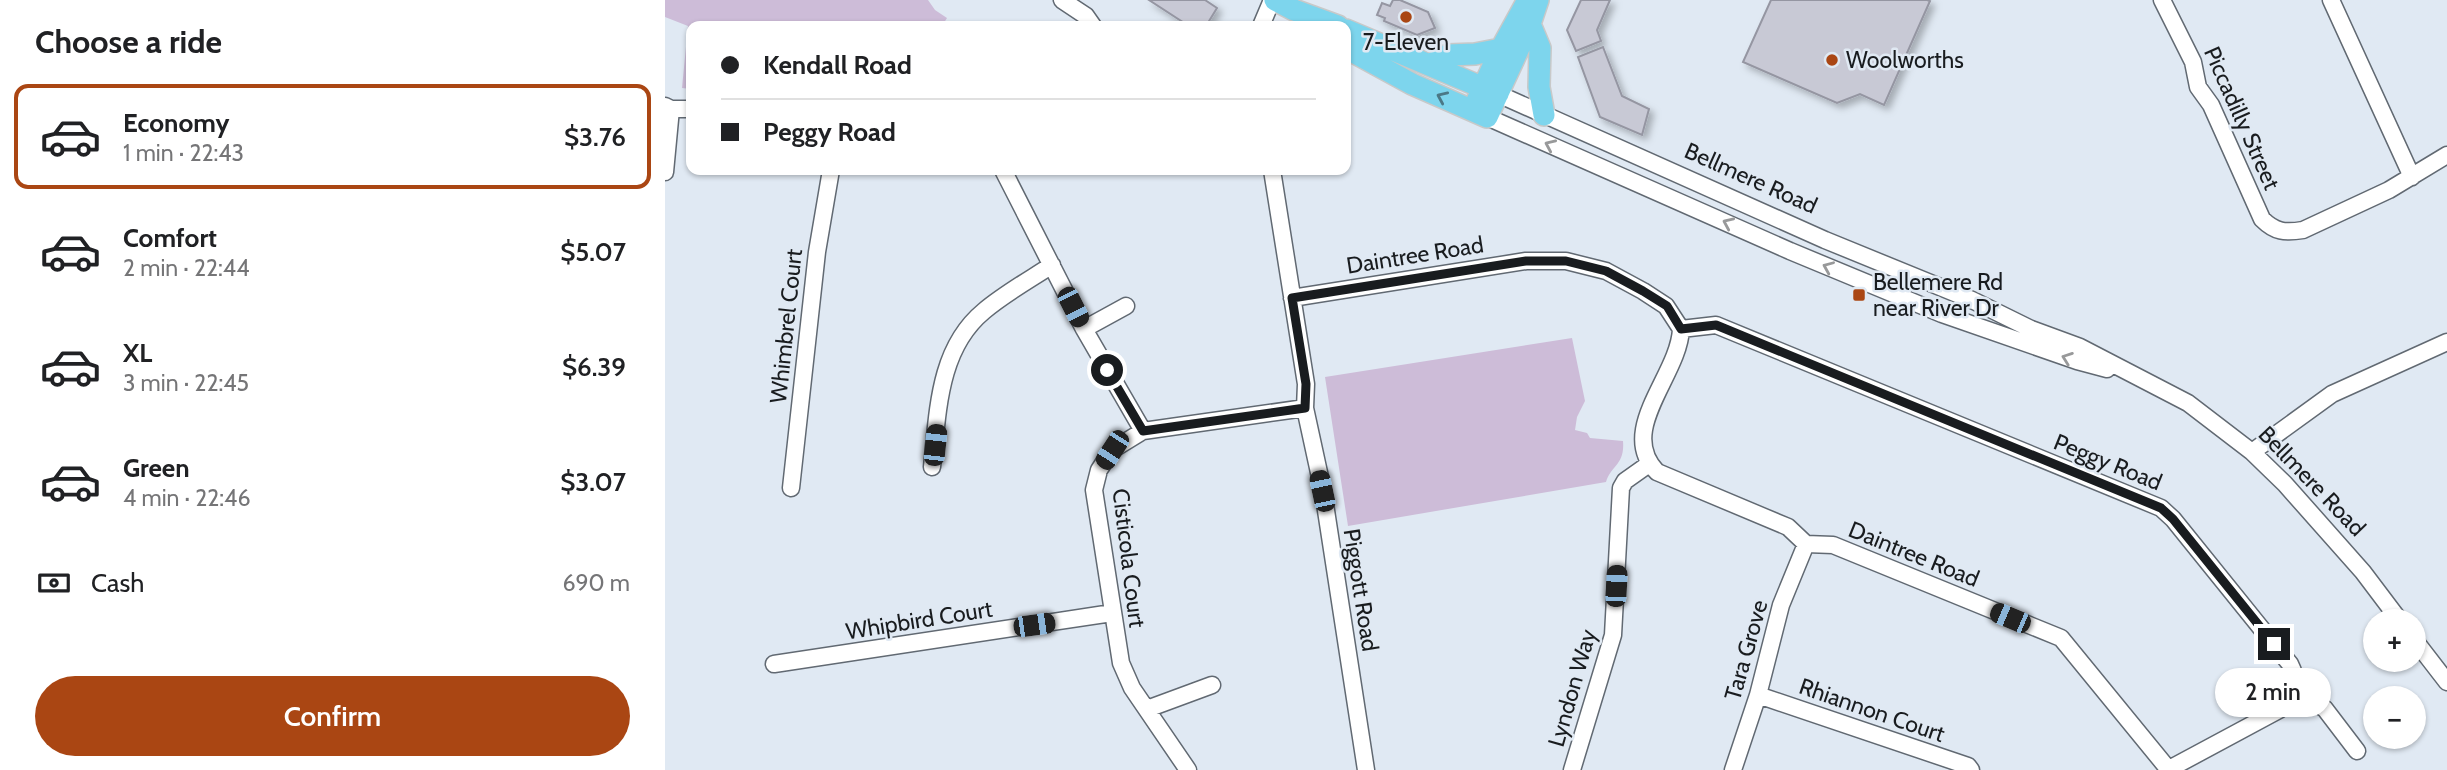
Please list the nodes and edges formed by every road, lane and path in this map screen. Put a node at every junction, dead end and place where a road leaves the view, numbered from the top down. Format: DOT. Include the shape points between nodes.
graph roads {
  1 [pos="1062,0"];
  2 [pos="1528,0"];
  3 [pos="1538,0"];
  4 [pos="2162,0"];
  5 [pos="2331,0"];
  6 [pos="1281,3"];
  7 [pos="1090,21"];
  8 [pos="1265,21"];
  9 [pos="1304,21"];
  10 [pos="1326,21"];
  11 [pos="1530,24"];
  12 [pos="1351,32"];
  13 [pos="1501,49"];
  14 [pos="1351,51"];
  15 [pos="1431,64"];
  16 [pos="1490,91"];
  17 [pos="668,108"];
  18 [pos="686,109"];
  19 [pos="1480,114"];
  20 [pos="1544,115"];
  21 [pos="2447,155"];
  22 [pos="665,172"];
  23 [pos="830,175"];
  24 [pos="1006,175"];
  25 [pos="1273,175"];
  26 [pos="2412,177"];
  27 [pos="1052,265"];
  28 [pos="1292,298"];
  29 [pos="1126,306"];
  30 [pos="1084,329"];
  31 [pos="1681,329"];
  32 [pos="2447,342"];
  33 [pos="2133,375"];
  34 [pos="1305,408"];
  35 [pos="1143,431"];
  36 [pos="2252,452"];
  37 [pos="1649,464"];
  38 [pos="932,467"];
  39 [pos="791,488"];
  40 [pos="1806,544"];
  41 [pos="2391,609"];
  42 [pos="1112,613"];
  43 [pos="2426,655"];
  44 [pos="774,664"];
  45 [pos="2447,682"];
  46 [pos="1212,685"];
  47 [pos="2296,690"];
  48 [pos="1758,695"];
  49 [pos="1147,709"];
  50 [pos="2357,751"];
  51 [pos="1185,769"];
  52 [pos="1366,770"];
  53 [pos="1572,770"];
  54 [pos="1733,770"];
  55 [pos="1971,770"];
  56 [pos="2169,770"];
  1 -- 7 [label="street"];
  2 -- 13 [label="main road"];
  3 -- 11 [label="main road"];
  4 -- 26 [label="street, Piccadilly Street" via="2193,62 2198,87 2211,105 2262,219 2273,229 2303,230"];
  5 -- 26 [label="street"];
  6 -- 8 [label="street"];
  6 -- 9 [label="main road"];
  6 -- 10 [label="main road"];
  11 -- 16 [label="main road"];
  11 -- 20 [label="main road" via="1541,48 1539,87"];
  12 -- 15 [label="main road, Bellmere Road"];
  13 -- 15 [label="main road" via="1448,55"];
  13 -- 16 [label="main road"];
  19 -- 14 [label="main road, Bellmere Road, one-way"];
  15 -- 16 [label="main road, Bellmere Road"];
  16 -- 19 [label="main road"];
  16 -- 20 [label="street, Bellmere Road"];
  17 -- 18 [label="street"];
  17 -- 22 [label="street"];
  33 -- 19 [label="street, Bellmere Road, one-way" via="2077,362 1942,314"];
  20 -- 33 [label="street, Bellmere Road" via="2080,347"];
  21 -- 26 [label="street, Piccadilly Street"];
  23 -- 39 [label="street, Whimbrel Court"];
  24 -- 27 [label="street"];
  25 -- 28 [label="street, Piggott Road"];
  27 -- 30 [label="street"];
  27 -- 38 [label="street" via="983,312 957,342 942,381"];
  28 -- 31 [label="street, Daintree Road" via="1526,261 1566,261 1606,271 1643,291 1667,306"];
  28 -- 34 [label="street, Piggott Road" via="1306,384"];
  29 -- 30 [label="street"];
  30 -- 35 [label="street"];
  31 -- 37 [label="street" via="1678,351 1644,421 1642,443"];
  31 -- 47 [label="street, Peggy Road" via="1716,325 2161,508 2290,664 2297,677"];
  32 -- 36 [label="street" via="2332,394"];
  33 -- 36 [label="street, Bellmere Road" via="2187,403"];
  34 -- 35 [label="street, Cisticola Court"];
  34 -- 52 [label="street, Piggott Road"];
  35 -- 42 [label="street, Cisticola Court" via="1112,450 1099,470 1094,490"];
  36 -- 41 [label="street, Bellmere Road" via="2363,572"];
  37 -- 40 [label="street" via="1657,472 1788,527"];
  37 -- 53 [label="street, Lyndon Way" via="1621,488 1613,635"];
  40 -- 48 [label="street, Tara Grove" via="1781,605"];
  40 -- 56 [label="street, Daintree Road" via="1833,545 2061,638"];
  42 -- 44 [label="street, Whipbird Court"];
  42 -- 49 [label="street, Cisticola Court" via="1121,663"];
  43 -- 45 [label="street"];
  46 -- 49 [label="street"];
  47 -- 50 [label="street" via="2325,709"];
  47 -- 56 [label="street" via="2279,710"];
  48 -- 54 [label="street, Tara Grove"];
  48 -- 55 [label="street, Rhiannon Court"];
  49 -- 51 [label="street, Cisticola Court"];
}
